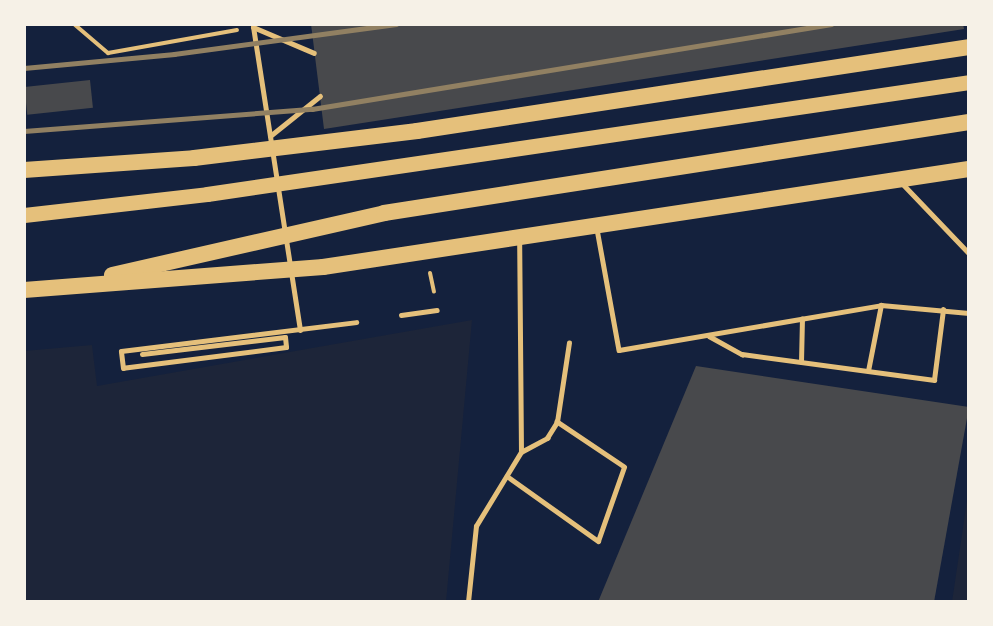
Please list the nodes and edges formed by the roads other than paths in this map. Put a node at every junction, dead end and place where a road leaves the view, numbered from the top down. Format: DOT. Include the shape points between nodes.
graph roads {
  1 [pos="253,26"];
  2 [pos="969,47"];
  3 [pos="314,53"];
  4 [pos="969,81"];
  5 [pos="320,96"];
  6 [pos="969,122"];
  7 [pos="270,136"];
  8 [pos="24,170"];
  9 [pos="969,170"];
  10 [pos="902,183"];
  11 [pos="24,215"];
  12 [pos="596,228"];
  13 [pos="518,239"];
  14 [pos="969,253"];
  15 [pos="56,287"];
  16 [pos="24,290"];
  17 [pos="881,305"];
  18 [pos="437,310"];
  19 [pos="944,310"];
  20 [pos="969,313"];
  21 [pos="401,315"];
  22 [pos="802,319"];
  23 [pos="356,322"];
  24 [pos="300,330"];
  25 [pos="709,336"];
  26 [pos="569,343"];
  27 [pos="142,354"];
  28 [pos="801,362"];
  29 [pos="868,371"];
  30 [pos="557,422"];
  31 [pos="521,452"];
  32 [pos="507,476"];
  33 [pos="468,602"];
  1 -- 3 [label="street"];
  1 -- 7 [label="street"];
  2 -- 8 [label="highway" via="417,131 194,158"];
  4 -- 11 [label="main road" via="207,194"];
  5 -- 7 [label="street"];
  6 -- 15 [label="highway" via="384,213"];
  7 -- 24 [label="street"];
  9 -- 10 [label="highway"];
  10 -- 12 [label="highway"];
  10 -- 14 [label="lane"];
  12 -- 13 [label="highway"];
  12 -- 25 [label="lane" via="619,350"];
  13 -- 15 [label="highway" via="323,267"];
  13 -- 31 [label="lane"];
  15 -- 16 [label="highway"];
  17 -- 19 [label="lane"];
  17 -- 22 [label="lane"];
  17 -- 29 [label="lane"];
  18 -- 21 [label="street"];
  19 -- 20 [label="lane"];
  19 -- 29 [label="lane" via="934,380"];
  22 -- 25 [label="lane"];
  22 -- 28 [label="lane"];
  23 -- 24 [label="street"];
  24 -- 27 [label="street" via="121,351 123,368 286,347 285,337"];
  25 -- 28 [label="lane" via="742,354"];
  26 -- 30 [label="lane"];
  28 -- 29 [label="lane"];
  30 -- 31 [label="lane" via="547,438"];
  30 -- 32 [label="lane" via="624,467 598,542"];
  31 -- 32 [label="lane"];
  32 -- 33 [label="lane" via="476,526"];
}
